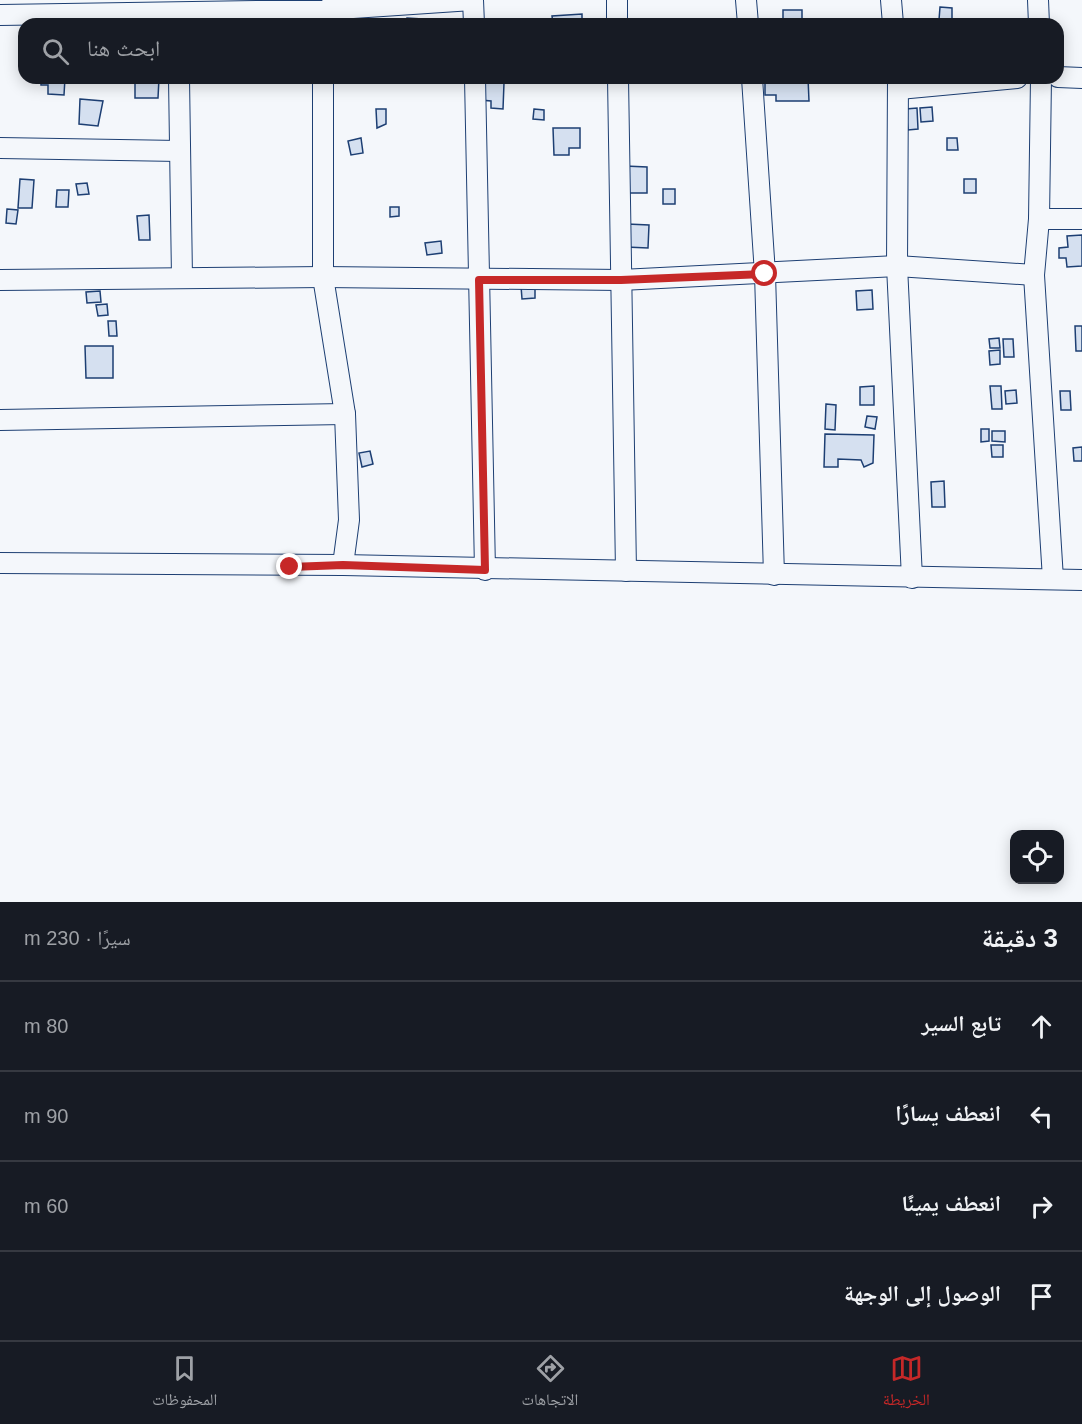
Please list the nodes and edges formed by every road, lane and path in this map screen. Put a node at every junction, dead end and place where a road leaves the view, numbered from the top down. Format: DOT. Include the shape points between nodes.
graph roads {
  1 [pos="473,0"];
  2 [pos="617,0"];
  3 [pos="746,0"];
  4 [pos="891,0"];
  5 [pos="1038,0"];
  6 [pos="29,8"];
  7 [pos="324,11"];
  8 [pos="179,12"];
  9 [pos="0,15"];
  10 [pos="474,18"];
  11 [pos="617,18"];
  12 [pos="748,18"];
  13 [pos="892,18"];
  14 [pos="1039,18"];
  15 [pos="1064,77"];
  16 [pos="1082,78"];
  17 [pos="179,84"];
  18 [pos="323,84"];
  19 [pos="475,84"];
  20 [pos="618,84"];
  21 [pos="752,84"];
  22 [pos="898,84"];
  23 [pos="1041,84"];
  24 [pos="0,148"];
  25 [pos="179,151"];
  26 [pos="1039,219"];
  27 [pos="1082,219"];
  28 [pos="897,266"];
  29 [pos="765,274"];
  30 [pos="1034,275"];
  31 [pos="323,277"];
  32 [pos="182,278"];
  33 [pos="0,280"];
  34 [pos="479,280"];
  35 [pos="621,280"];
  36 [pos="345,414"];
  37 [pos="0,420"];
  38 [pos="0,563"];
  39 [pos="343,565"];
  40 [pos="485,570"];
  41 [pos="626,572"];
  42 [pos="774,575"];
  43 [pos="912,578"];
  44 [pos="1053,579"];
  45 [pos="1082,580"];
  1 -- 7 [label="street"];
  1 -- 10 [label="street"];
  2 -- 11 [label="street"];
  3 -- 12 [label="street"];
  4 -- 13 [label="street"];
  5 -- 14 [label="street"];
  6 -- 8 [label="street"];
  6 -- 9 [label="street"];
  7 -- 8 [label="street"];
  15 -- 16 [label="street"];
  17 -- 25 [label="street"];
  18 -- 31 [label="street"];
  19 -- 34 [label="street"];
  20 -- 35 [label="street"];
  21 -- 29 [label="street"];
  22 -- 28 [label="street"];
  23 -- 26 [label="street"];
  24 -- 25 [label="street"];
  25 -- 32 [label="street"];
  26 -- 27 [label="street"];
  26 -- 30 [label="street"];
  28 -- 29 [label="street"];
  28 -- 30 [label="street"];
  28 -- 43 [label="street"];
  29 -- 35 [label="street"];
  29 -- 42 [label="street"];
  30 -- 44 [label="street"];
  31 -- 32 [label="street"];
  31 -- 34 [label="street"];
  31 -- 36 [label="street"];
  32 -- 33 [label="street"];
  34 -- 35 [label="street"];
  34 -- 40 [label="street"];
  35 -- 41 [label="street"];
  36 -- 37 [label="street"];
  36 -- 39 [label="street" via="349,520"];
  38 -- 39 [label="street"];
  39 -- 40 [label="street"];
  40 -- 41 [label="street"];
  41 -- 42 [label="street"];
  42 -- 43 [label="street"];
  43 -- 44 [label="street"];
  44 -- 45 [label="street"];
}
